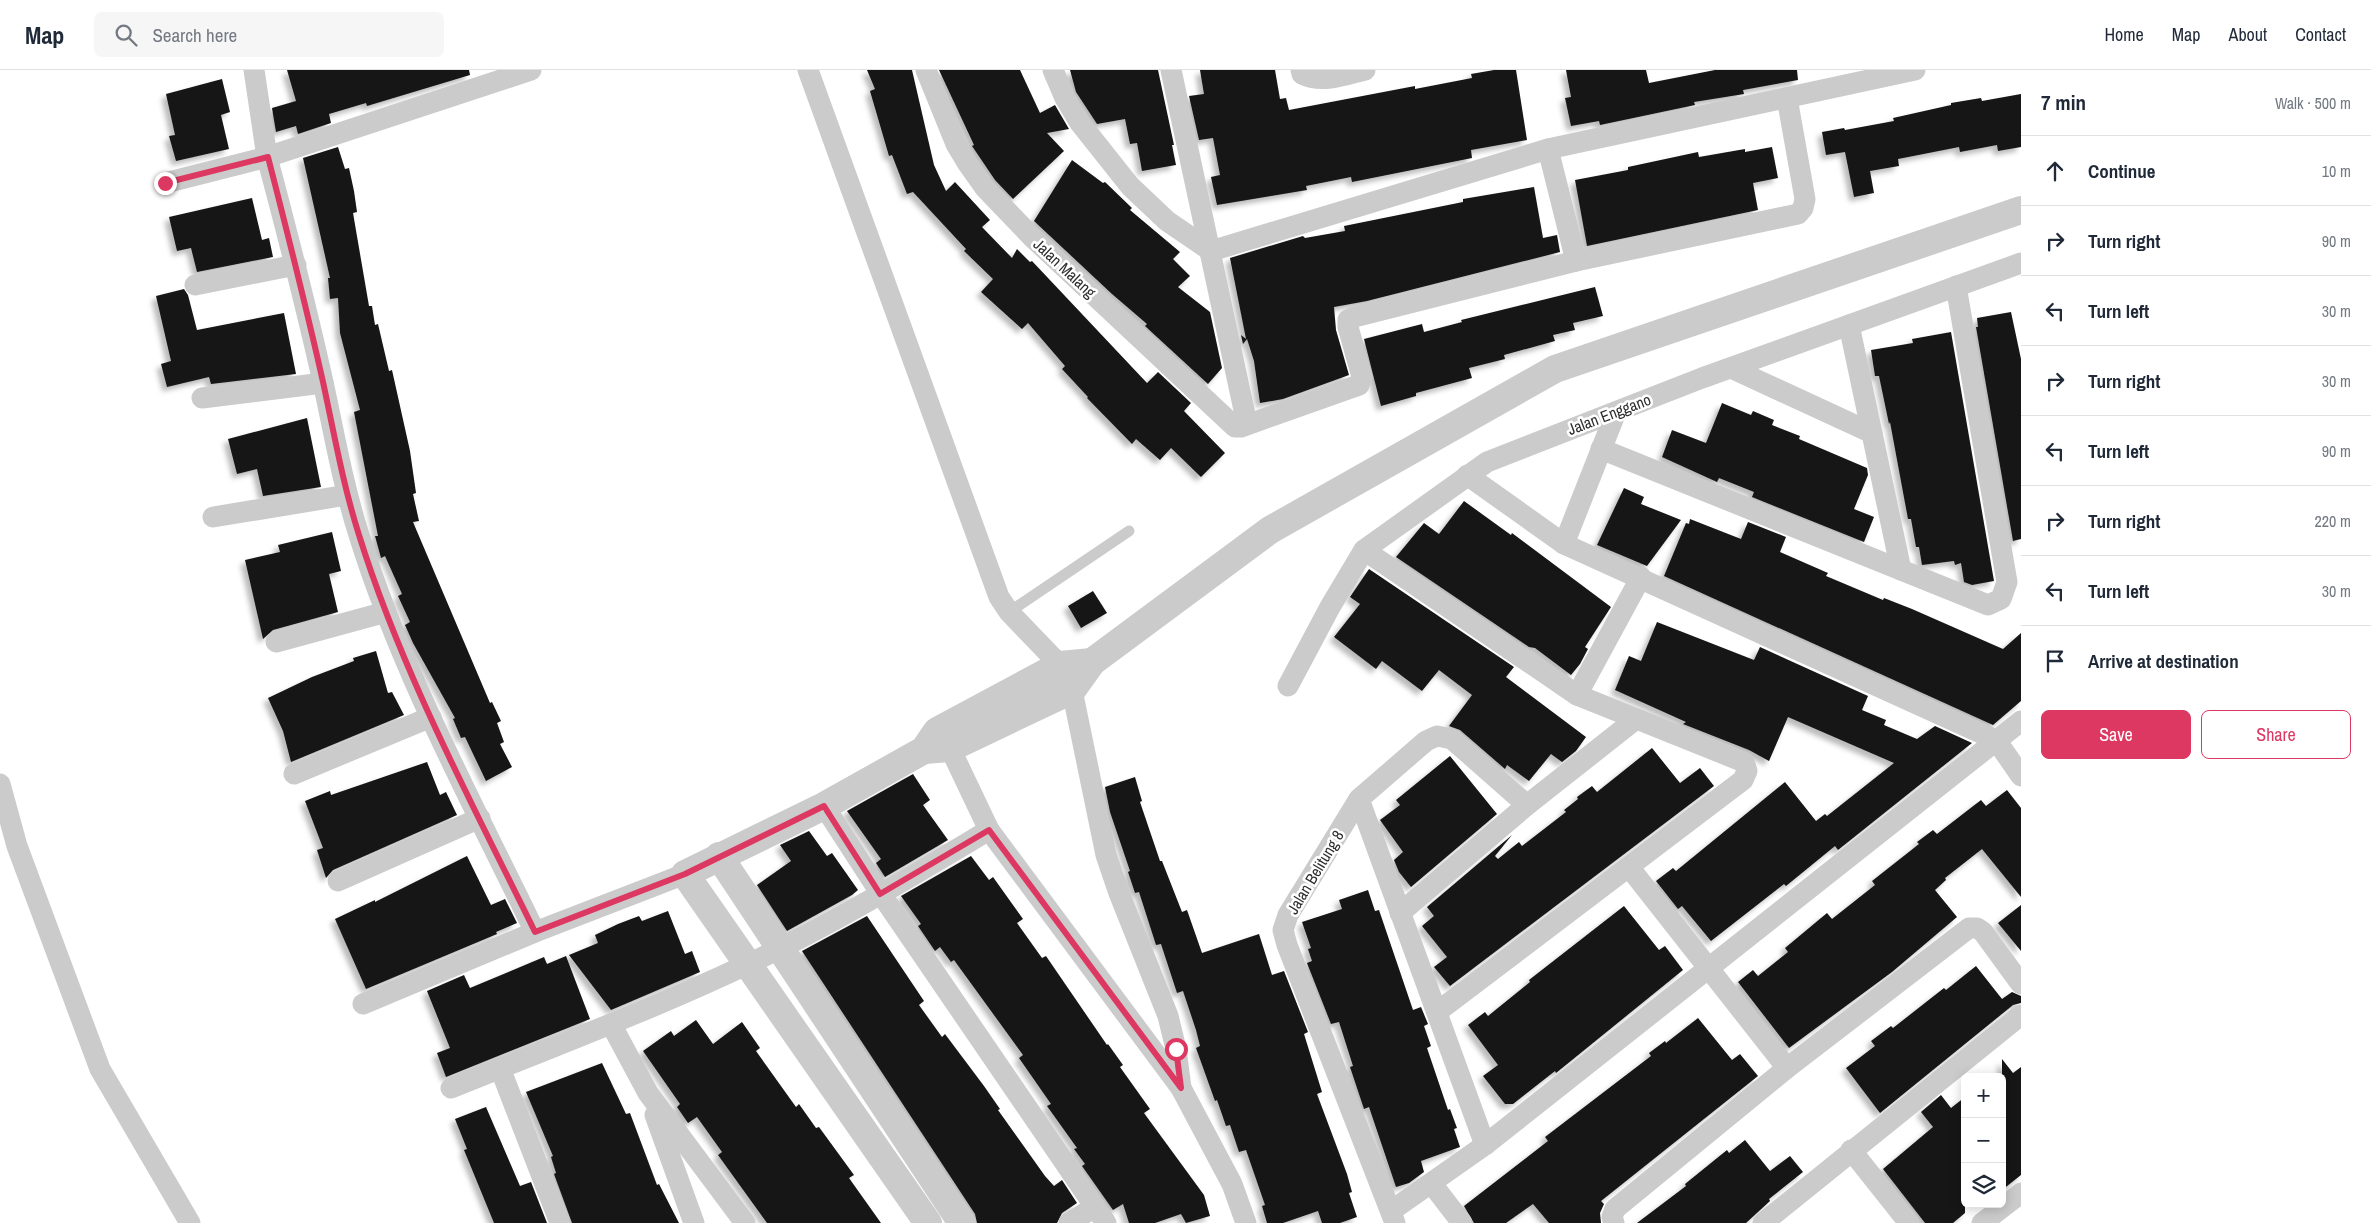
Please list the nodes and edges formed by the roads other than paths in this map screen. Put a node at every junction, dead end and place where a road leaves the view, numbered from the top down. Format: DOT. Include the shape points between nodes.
graph roads {
  1 [pos="254,70"];
  2 [pos="531,70"];
  3 [pos="808,70"];
  4 [pos="926,70"];
  5 [pos="1053,70"];
  6 [pos="1171,70"];
  7 [pos="1301,70"];
  8 [pos="1365,70"];
  9 [pos="1906,71"];
  10 [pos="1787,98"];
  11 [pos="1548,148"];
  12 [pos="268,157"];
  13 [pos="165,183"];
  14 [pos="1198,200"];
  15 [pos="2021,210"];
  16 [pos="1167,221"];
  17 [pos="1211,251"];
  18 [pos="1576,261"];
  19 [pos="2021,263"];
  20 [pos="296,265"];
  21 [pos="195,285"];
  22 [pos="1956,286"];
  23 [pos="1849,325"];
  24 [pos="1731,368"];
  25 [pos="323,383"];
  26 [pos="202,398"];
  27 [pos="1616,412"];
  28 [pos="1247,424"];
  29 [pos="1872,433"];
  30 [pos="1601,449"];
  31 [pos="1467,475"];
  32 [pos="347,495"];
  33 [pos="213,517"];
  34 [pos="1129,531"];
  35 [pos="1564,544"];
  36 [pos="1364,550"];
  37 [pos="1901,570"];
  38 [pos="1641,577"];
  39 [pos="386,612"];
  40 [pos="1009,612"];
  41 [pos="276,642"];
  42 [pos="1092,662"];
  43 [pos="1060,665"];
  44 [pos="1288,686"];
  45 [pos="1072,690"];
  46 [pos="1577,695"];
  47 [pos="431,717"];
  48 [pos="1636,719"];
  49 [pos="2021,721"];
  50 [pos="1996,740"];
  51 [pos="938,743"];
  52 [pos="294,774"];
  53 [pos="2021,776"];
  54 [pos="0,784"];
  55 [pos="1359,799"];
  56 [pos="1526,805"];
  57 [pos="824,806"];
  58 [pos="480,818"];
  59 [pos="989,830"];
  60 [pos="719,856"];
  61 [pos="1629,866"];
  62 [pos="685,874"];
  63 [pos="338,881"];
  64 [pos="880,894"];
  65 [pos="1400,912"];
  66 [pos="535,932"];
  67 [pos="780,948"];
  68 [pos="746,965"];
  69 [pos="1708,969"];
  70 [pos="2021,984"];
  71 [pos="363,1004"];
  72 [pos="1437,1012"];
  73 [pos="2021,1015"];
  74 [pos="611,1024"];
  75 [pos="500,1068"];
  76 [pos="1787,1068"];
  77 [pos="451,1088"];
  78 [pos="1181,1088"];
  79 [pos="648,1093"];
  80 [pos="1486,1145"];
  81 [pos="1851,1150"];
  82 [pos="1432,1184"];
  83 [pos="2021,1193"];
  84 [pos="1391,1212"];
  85 [pos="1101,1215"];
  86 [pos="190,1223"];
  87 [pos="560,1223"];
  88 [pos="694,1223"];
  89 [pos="745,1223"];
  90 [pos="928,1223"];
  91 [pos="962,1223"];
  92 [pos="1069,1223"];
  93 [pos="1246,1223"];
  94 [pos="1462,1223"];
  95 [pos="1614,1223"];
  96 [pos="1763,1223"];
  97 [pos="1909,1223"];
  98 [pos="1982,1223"];
  1 -- 12 [label="street"];
  2 -- 12 [label="street"];
  3 -- 40 [label="street" via="992,581"];
  4 -- 28 [label="street, Jalan Malang" via="956,144 985,188 1032,237 1231,425"];
  5 -- 16 [label="street" via="1080,123 1130,186"];
  6 -- 14 [label="street"];
  7 -- 8 [label="street" via="1311,79"];
  9 -- 10 [label="street"];
  10 -- 11 [label="street"];
  10 -- 18 [label="street" via="1805,199 1798,214"];
  11 -- 17 [label="street"];
  11 -- 18 [label="street"];
  12 -- 13 [label="street"];
  12 -- 20 [label="street"];
  14 -- 16 [label="street"];
  14 -- 17 [label="street"];
  15 -- 42 [label="street" via="1555,369 1270,530"];
  16 -- 17 [label="street"];
  17 -- 28 [label="street"];
  18 -- 28 [label="street" via="1354,317 1348,320 1348,327 1362,377 1360,385"];
  19 -- 22 [label="street, Jalan Enggano"];
  20 -- 21 [label="street"];
  20 -- 25 [label="street"];
  22 -- 23 [label="street, Jalan Enggano"];
  22 -- 37 [label="street" via="2007,582 2001,599 1988,605"];
  23 -- 24 [label="street, Jalan Enggano"];
  23 -- 29 [label="street"];
  24 -- 27 [label="street, Jalan Enggano"];
  24 -- 29 [label="street"];
  25 -- 26 [label="street"];
  25 -- 32 [label="street"];
  27 -- 30 [label="street"];
  27 -- 31 [label="street, Jalan Enggano" via="1487,462"];
  29 -- 37 [label="street"];
  30 -- 35 [label="street"];
  30 -- 37 [label="street"];
  31 -- 35 [label="street"];
  31 -- 36 [label="street, Jalan Enggano"];
  32 -- 33 [label="street"];
  32 -- 39 [label="street"];
  34 -- 40 [label="lane"];
  35 -- 38 [label="street"];
  36 -- 44 [label="street, Jalan Enggano"];
  36 -- 46 [label="street"];
  38 -- 46 [label="street"];
  38 -- 50 [label="street"];
  39 -- 41 [label="street"];
  39 -- 47 [label="street"];
  40 -- 43 [label="street"];
  42 -- 43 [label="street"];
  42 -- 45 [label="street"];
  43 -- 45 [label="street"];
  43 -- 51 [label="street"];
  45 -- 51 [label="street"];
  45 -- 78 [label="street" via="1106,855 1168,1016"];
  46 -- 48 [label="street"];
  47 -- 52 [label="street"];
  47 -- 58 [label="street"];
  48 -- 56 [label="street"];
  48 -- 61 [label="street" via="1744,762 1747,771 1743,780"];
  49 -- 50 [label="street"];
  50 -- 53 [label="street"];
  50 -- 69 [label="street"];
  51 -- 57 [label="street"];
  51 -- 59 [label="street"];
  54 -- 86 [label="street" via="18,846 100,1069"];
  55 -- 56 [label="street, Jalan Belitung 8" via="1426,741 1438,736 1452,739"];
  55 -- 65 [label="street"];
  55 -- 84 [label="street, Jalan Belitung 8" via="1288,915 1283,930"];
  56 -- 65 [label="street"];
  57 -- 60 [label="street"];
  57 -- 64 [label="street"];
  58 -- 63 [label="street"];
  58 -- 66 [label="street"];
  59 -- 64 [label="street"];
  59 -- 78 [label="street"];
  60 -- 62 [label="street"];
  60 -- 67 [label="street"];
  61 -- 69 [label="street"];
  61 -- 72 [label="street"];
  62 -- 66 [label="street"];
  62 -- 68 [label="street"];
  64 -- 67 [label="street"];
  64 -- 85 [label="street"];
  65 -- 72 [label="street"];
  66 -- 71 [label="street"];
  67 -- 68 [label="street"];
  67 -- 91 [label="street"];
  68 -- 74 [label="street"];
  68 -- 90 [label="street"];
  69 -- 76 [label="street"];
  69 -- 80 [label="street"];
  70 -- 76 [label="street" via="1983,932 1969,928"];
  72 -- 80 [label="street"];
  73 -- 81 [label="street"];
  74 -- 75 [label="street"];
  74 -- 79 [label="street"];
  75 -- 77 [label="street"];
  75 -- 87 [label="street"];
  76 -- 95 [label="street" via="1615,1209"];
  78 -- 93 [label="street" via="1232,1184"];
  79 -- 88 [label="street"];
  79 -- 89 [label="street"];
  80 -- 82 [label="street"];
  81 -- 96 [label="street"];
  81 -- 97 [label="street"];
  82 -- 84 [label="street"];
  82 -- 94 [label="street"];
  83 -- 98 [label="street"];
  85 -- 92 [label="street"];
}
